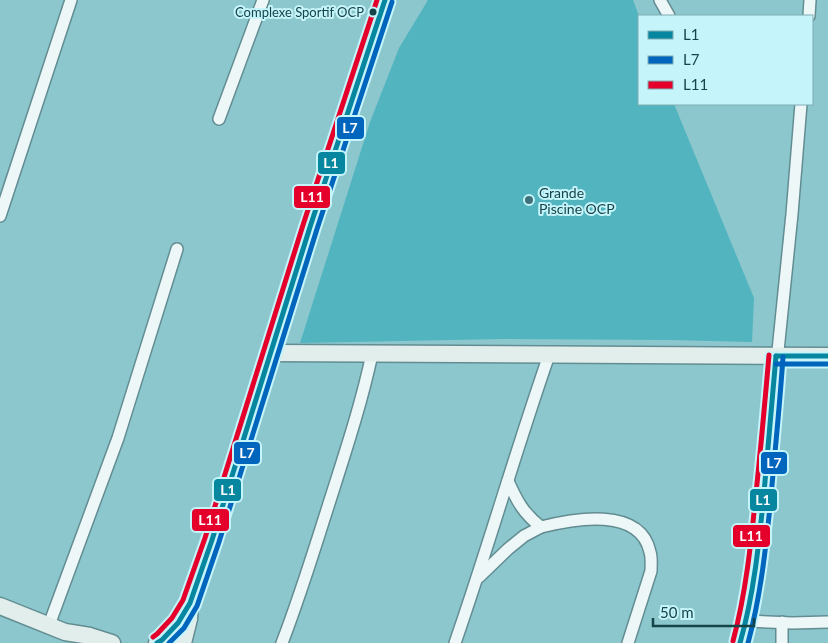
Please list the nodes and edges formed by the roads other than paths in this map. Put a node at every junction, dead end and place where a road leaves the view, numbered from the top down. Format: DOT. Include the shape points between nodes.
graph roads {
  1 [pos="71,0"];
  2 [pos="263,0"];
  3 [pos="385,0"];
  4 [pos="660,0"];
  5 [pos="810,0"];
  6 [pos="669,15"];
  7 [pos="809,15"];
  8 [pos="801,105"];
  9 [pos="219,119"];
  10 [pos="0,216"];
  11 [pos="177,249"];
  12 [pos="272,354"];
  13 [pos="372,354"];
  14 [pos="549,355"];
  15 [pos="776,356"];
  16 [pos="828,356"];
  17 [pos="508,481"];
  18 [pos="541,527"];
  19 [pos="477,578"];
  20 [pos="190,603"];
  21 [pos="0,606"];
  22 [pos="746,621"];
  23 [pos="782,622"];
  24 [pos="828,622"];
  25 [pos="49,625"];
  26 [pos="71,638"];
  27 [pos="112,643"];
  28 [pos="157,643"];
  29 [pos="183,643"];
  30 [pos="282,643"];
  31 [pos="455,643"];
  32 [pos="628,643"];
  33 [pos="740,643"];
  34 [pos="782,643"];
  1 -- 10 [label="street"];
  2 -- 9 [label="street"];
  3 -- 12 [label="street"];
  4 -- 6 [label="street"];
  5 -- 7 [label="street"];
  8 -- 15 [label="street"];
  11 -- 25 [label="street" via="118,438"];
  12 -- 13 [label="street"];
  12 -- 20 [label="street"];
  13 -- 14 [label="street"];
  13 -- 30 [label="street" via="365,387"];
  14 -- 15 [label="street"];
  14 -- 17 [label="street"];
  15 -- 16 [label="street"];
  15 -- 22 [label="street" via="758,547"];
  17 -- 18 [label="street" via="525,512"];
  17 -- 19 [label="street"];
  18 -- 19 [label="street" via="524,536"];
  18 -- 32 [label="street" via="560,522 611,520 630,526 645,538 652,559 651,571"];
  19 -- 31 [label="street"];
  20 -- 28 [label="street" via="178,623"];
  20 -- 29 [label="street"];
  21 -- 25 [label="street"];
  22 -- 23 [label="street"];
  22 -- 33 [label="street"];
  23 -- 24 [label="street"];
  23 -- 34 [label="street"];
  25 -- 26 [label="street"];
  26 -- 27 [label="street" via="90,636"];
}
